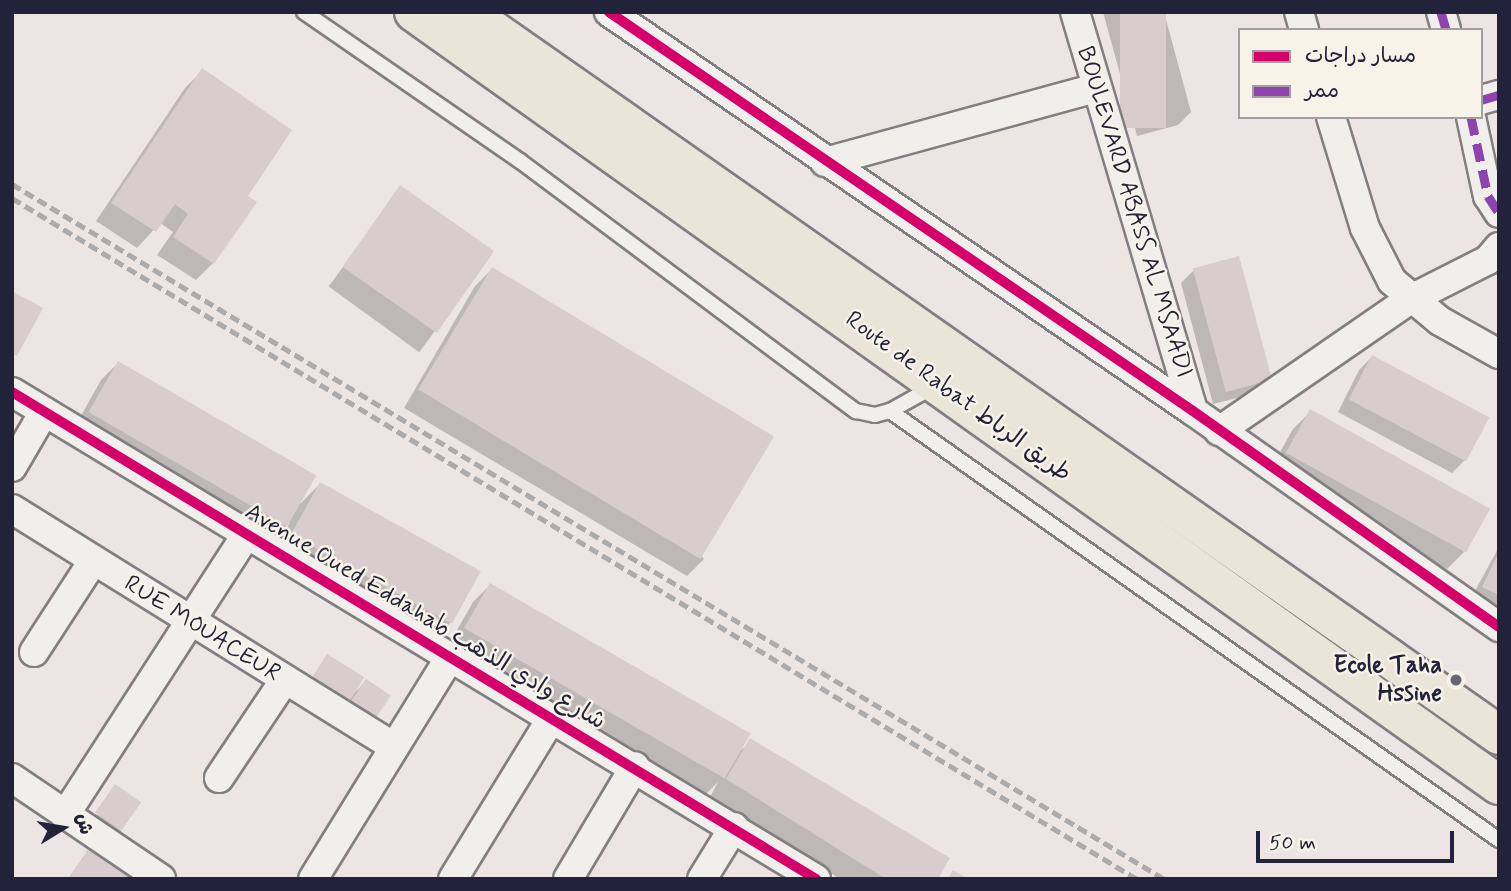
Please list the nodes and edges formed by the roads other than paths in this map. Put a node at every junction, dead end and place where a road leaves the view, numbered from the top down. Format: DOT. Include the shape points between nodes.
graph roads {
  1 [pos="304,12"];
  2 [pos="414,12"];
  3 [pos="467,12"];
  4 [pos="648,12"];
  5 [pos="1075,12"];
  6 [pos="614,16"];
  7 [pos="1095,88"];
  8 [pos="1332,119"];
  9 [pos="1471,119"];
  10 [pos="825,162"];
  11 [pos="1499,213"];
  12 [pos="1499,247"];
  13 [pos="1409,300"];
  14 [pos="1499,354"];
  15 [pos="940,383"];
  16 [pos="12,392"];
  17 [pos="890,411"];
  18 [pos="1193,411"];
  19 [pos="44,412"];
  20 [pos="1219,431"];
  21 [pos="12,467"];
  22 [pos="12,509"];
  23 [pos="246,535"];
  24 [pos="93,561"];
  25 [pos="189,620"];
  26 [pos="1499,627"];
  27 [pos="34,652"];
  28 [pos="450,657"];
  29 [pos="284,681"];
  30 [pos="551,719"];
  31 [pos="1499,735"];
  32 [pos="394,747"];
  33 [pos="635,766"];
  34 [pos="12,778"];
  35 [pos="219,778"];
  36 [pos="1499,785"];
  37 [pos="65,815"];
  38 [pos="734,827"];
  39 [pos="1499,840"];
  40 [pos="160,878"];
  41 [pos="313,879"];
  42 [pos="453,879"];
  43 [pos="568,879"];
  44 [pos="702,879"];
  45 [pos="816,879"];
  1 -- 17 [label="lane" via="520,161 830,396 856,411 875,415"];
  2 -- 15 [label="main road, Route de Rabat طريق الرباط"];
  3 -- 31 [label="main road, Route de Rabat طريق الرباط"];
  4 -- 6 [label="street"];
  5 -- 7 [label="street, BOULEVARD ABASS AL MSAADI"];
  6 -- 10 [label="street"];
  7 -- 10 [label="street"];
  7 -- 18 [label="street, BOULEVARD ABASS AL MSAADI"];
  8 -- 13 [label="street" via="1377,258"];
  9 -- 11 [label="street" via="1488,196"];
  10 -- 18 [label="street"];
  12 -- 13 [label="street" via="1488,260"];
  13 -- 14 [label="street"];
  13 -- 20 [label="street"];
  15 -- 17 [label="lane"];
  15 -- 36 [label="main road, Route de Rabat طريق الرباط"];
  16 -- 19 [label="street, Avenue Oued Eddahab شارع وادي الذهب"];
  17 -- 39 [label="lane"];
  18 -- 20 [label="street"];
  19 -- 21 [label="street"];
  19 -- 23 [label="street, Avenue Oued Eddahab شارع وادي الذهب"];
  20 -- 26 [label="street"];
  22 -- 24 [label="street, RUE MOUACEUR"];
  23 -- 25 [label="street"];
  23 -- 28 [label="street, Avenue Oued Eddahab شارع وادي الذهب"];
  24 -- 25 [label="street, RUE MOUACEUR"];
  24 -- 27 [label="street"];
  25 -- 29 [label="street, RUE MOUACEUR"];
  25 -- 37 [label="street"];
  28 -- 30 [label="street, Avenue Oued Eddahab شارع وادي الذهب"];
  28 -- 32 [label="street"];
  29 -- 32 [label="street, RUE MOUACEUR"];
  29 -- 35 [label="street"];
  30 -- 33 [label="street, Avenue Oued Eddahab شارع وادي الذهب"];
  30 -- 42 [label="street"];
  32 -- 41 [label="street"];
  33 -- 38 [label="street, Avenue Oued Eddahab شارع وادي الذهب"];
  33 -- 43 [label="street"];
  34 -- 37 [label="street"];
  37 -- 40 [label="street"];
  38 -- 44 [label="street"];
  38 -- 45 [label="street, Avenue Oued Eddahab شارع وادي الذهب"];
}
